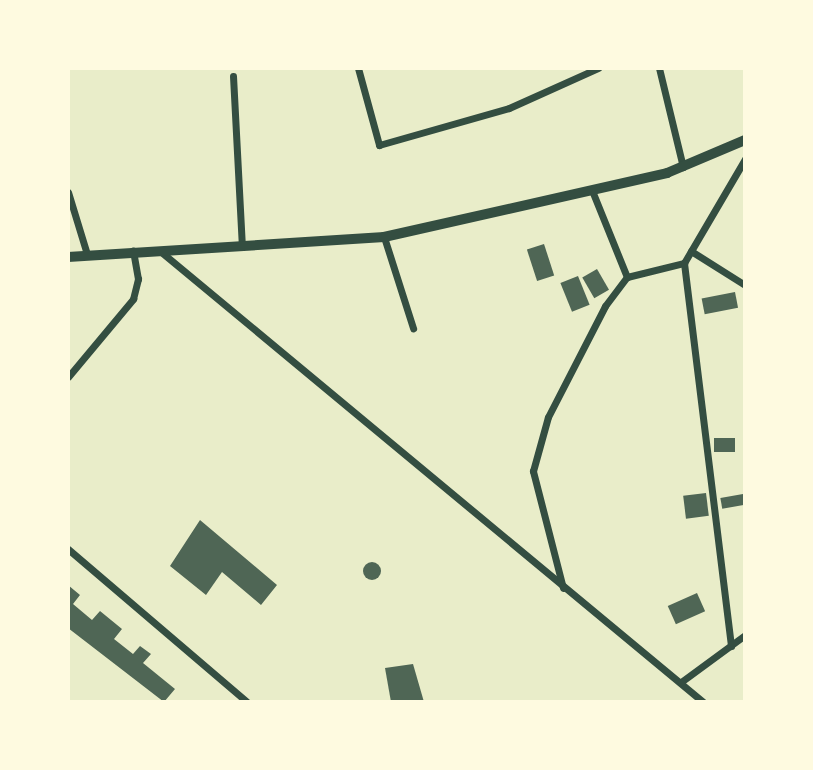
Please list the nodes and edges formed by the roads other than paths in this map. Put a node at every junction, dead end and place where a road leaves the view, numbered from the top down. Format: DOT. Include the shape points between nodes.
graph roads {
  1 [pos="358,68"];
  2 [pos="598,68"];
  3 [pos="659,68"];
  4 [pos="233,76"];
  5 [pos="745,140"];
  6 [pos="745,159"];
  7 [pos="682,167"];
  8 [pos="68,192"];
  9 [pos="593,193"];
  10 [pos="384,237"];
  11 [pos="242,245"];
  12 [pos="156,247"];
  13 [pos="133,250"];
  14 [pos="691,251"];
  15 [pos="87,254"];
  16 [pos="68,257"];
  17 [pos="684,263"];
  18 [pos="627,277"];
  19 [pos="745,285"];
  20 [pos="413,328"];
  21 [pos="68,377"];
  22 [pos="68,549"];
  23 [pos="563,588"];
  24 [pos="745,635"];
  25 [pos="731,646"];
  26 [pos="681,682"];
  27 [pos="247,702"];
  28 [pos="703,702"];
  1 -- 2 [label="street" via="376,143 383,145 509,108"];
  3 -- 7 [label="street"];
  4 -- 11 [label="street"];
  5 -- 7 [label="street"];
  6 -- 14 [label="street"];
  7 -- 9 [label="street"];
  8 -- 15 [label="street"];
  9 -- 10 [label="street"];
  9 -- 18 [label="street"];
  10 -- 11 [label="street"];
  10 -- 20 [label="street"];
  11 -- 12 [label="street"];
  12 -- 13 [label="street"];
  12 -- 23 [label="street"];
  13 -- 15 [label="street"];
  13 -- 21 [label="street" via="138,279 133,299"];
  14 -- 17 [label="street"];
  14 -- 19 [label="street"];
  15 -- 16 [label="street"];
  17 -- 18 [label="street"];
  17 -- 25 [label="street"];
  18 -- 23 [label="street" via="555,398 533,471"];
  22 -- 27 [label="street"];
  23 -- 26 [label="street"];
  24 -- 25 [label="street"];
  25 -- 26 [label="street"];
  26 -- 28 [label="street"];
}
